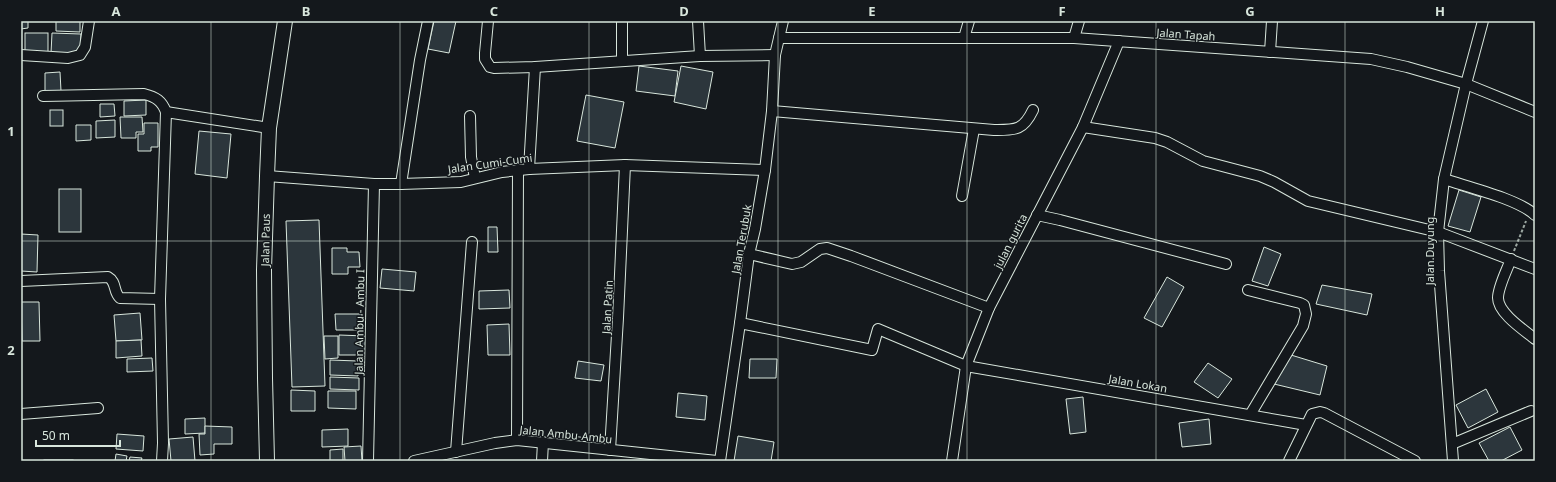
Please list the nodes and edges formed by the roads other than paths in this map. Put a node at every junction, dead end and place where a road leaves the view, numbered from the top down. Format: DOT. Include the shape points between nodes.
graph roads {
  1 [pos="89,21"];
  2 [pos="285,21"];
  3 [pos="428,21"];
  4 [pos="488,21"];
  5 [pos="622,21"];
  6 [pos="698,21"];
  7 [pos="783,21"];
  8 [pos="969,21"];
  9 [pos="1079,21"];
  10 [pos="1272,21"];
  11 [pos="1483,21"];
  12 [pos="779,38"];
  13 [pos="964,38"];
  14 [pos="1074,38"];
  15 [pos="1120,41"];
  16 [pos="1270,52"];
  17 [pos="21,55"];
  18 [pos="775,55"];
  19 [pos="700,56"];
  20 [pos="622,61"];
  21 [pos="535,68"];
  22 [pos="1466,84"];
  23 [pos="43,96"];
  24 [pos="1033,110"];
  25 [pos="772,111"];
  26 [pos="166,112"];
  27 [pos="1535,112"];
  28 [pos="470,116"];
  29 [pos="1083,127"];
  30 [pos="269,128"];
  31 [pos="974,129"];
  32 [pos="625,166"];
  33 [pos="529,169"];
  34 [pos="518,170"];
  35 [pos="764,170"];
  36 [pos="267,176"];
  37 [pos="475,178"];
  38 [pos="1444,179"];
  39 [pos="374,184"];
  40 [pos="401,184"];
  41 [pos="962,196"];
  42 [pos="1533,213"];
  43 [pos="1037,215"];
  44 [pos="1438,232"];
  45 [pos="472,242"];
  46 [pos="749,254"];
  47 [pos="1511,259"];
  48 [pos="1226,264"];
  49 [pos="1535,270"];
  50 [pos="21,281"];
  51 [pos="1248,290"];
  52 [pos="160,300"];
  53 [pos="989,308"];
  54 [pos="740,323"];
  55 [pos="1535,339"];
  56 [pos="966,366"];
  57 [pos="98,408"];
  58 [pos="1531,411"];
  59 [pos="21,414"];
  60 [pos="1250,415"];
  61 [pos="1306,425"];
  62 [pos="517,440"];
  63 [pos="543,442"];
  64 [pos="1452,444"];
  65 [pos="610,450"];
  66 [pos="456,452"];
  67 [pos="162,461"];
  68 [pos="267,461"];
  69 [pos="368,461"];
  70 [pos="414,461"];
  71 [pos="542,461"];
  72 [pos="717,461"];
  73 [pos="720,461"];
  74 [pos="952,461"];
  75 [pos="1289,461"];
  76 [pos="1415,461"];
  77 [pos="1453,461"];
  1 -- 17 [label="street" via="85,47 80,55 68,58"];
  2 -- 30 [label="main road, Jalan Paus"];
  3 -- 40 [label="street"];
  4 -- 21 [label="street" via="485,59 490,67"];
  5 -- 20 [label="street"];
  6 -- 19 [label="street"];
  7 -- 12 [label="street, Jalan Terubuk"];
  8 -- 13 [label="street"];
  9 -- 14 [label="street"];
  10 -- 16 [label="street"];
  11 -- 22 [label="street, Jalan Duyung"];
  12 -- 13 [label="street, Jalan Tapah"];
  12 -- 18 [label="street, Jalan Terubuk"];
  13 -- 14 [label="street, Jalan Tapah"];
  14 -- 15 [label="street, Jalan Tapah"];
  15 -- 16 [label="street, Jalan Tapah"];
  15 -- 29 [label="street, julan gurita"];
  16 -- 22 [label="street, Jalan Tapah" via="1371,59"];
  18 -- 19 [label="street"];
  18 -- 25 [label="street, Jalan Terubuk"];
  19 -- 20 [label="street"];
  20 -- 21 [label="street"];
  21 -- 33 [label="street"];
  22 -- 27 [label="street, Jalan Tapah"];
  22 -- 38 [label="street, Jalan Duyung"];
  23 -- 26 [label="street" via="144,94 159,100"];
  24 -- 31 [label="street" via="1020,128"];
  25 -- 31 [label="street"];
  25 -- 35 [label="street, Jalan Terubuk"];
  26 -- 30 [label="street"];
  26 -- 52 [label="street"];
  28 -- 37 [label="street" via="471,157"];
  29 -- 43 [label="street, julan gurita"];
  29 -- 44 [label="street" via="1156,138 1203,161 1260,176 1308,201"];
  30 -- 36 [label="main road, Jalan Paus"];
  31 -- 41 [label="street"];
  32 -- 33 [label="street, Jalan Cumi-Cumi"];
  32 -- 35 [label="street, Jalan Cumi-Cumi"];
  32 -- 65 [label="street, Jalan Patin"];
  33 -- 34 [label="street, Jalan Cumi-Cumi"];
  34 -- 37 [label="street, Jalan Cumi-Cumi"];
  34 -- 62 [label="street"];
  35 -- 46 [label="street, Jalan Terubuk"];
  36 -- 39 [label="street, Jalan Cumi-Cumi"];
  36 -- 68 [label="main road, Jalan Paus" via="264,270"];
  37 -- 40 [label="street, Jalan Cumi-Cumi" via="461,182"];
  38 -- 42 [label="street" via="1494,195"];
  38 -- 44 [label="street, Jalan Duyung"];
  39 -- 40 [label="street, Jalan Cumi-Cumi"];
  39 -- 69 [label="street, Jalan Ambu - Ambu I"];
  43 -- 48 [label="street"];
  43 -- 53 [label="street, julan gurita"];
  44 -- 47 [label="street"];
  44 -- 64 [label="street, Jalan Duyung"];
  45 -- 66 [label="street"];
  46 -- 53 [label="street" via="792,264 802,262 820,249 827,248"];
  46 -- 54 [label="street, Jalan Terubuk"];
  47 -- 49 [label="street"];
  47 -- 55 [label="street" via="1498,298 1501,310"];
  50 -- 52 [label="street" via="108,277 114,282 120,298"];
  51 -- 60 [label="street" via="1300,303 1304,305 1306,314 1303,326"];
  52 -- 67 [label="street"];
  53 -- 56 [label="street, julan gurita"];
  54 -- 56 [label="street, Jalan Lokan" via="872,350 878,329"];
  54 -- 73 [label="street, Jalan Terubuk"];
  56 -- 60 [label="street, Jalan Lokan"];
  56 -- 74 [label="street, julan gurita"];
  57 -- 59 [label="street"];
  58 -- 64 [label="street"];
  60 -- 61 [label="street, Jalan Lokan"];
  61 -- 75 [label="street"];
  61 -- 76 [label="street" via="1312,414 1324,412"];
  62 -- 63 [label="street, Jalan Ambu-Ambu"];
  62 -- 66 [label="street, Jalan Ambu-Ambu"];
  63 -- 65 [label="street, Jalan Ambu-Ambu"];
  63 -- 71 [label="street"];
  64 -- 77 [label="street, Jalan Duyung"];
  65 -- 72 [label="street, Jalan Ambu-Ambu"];
  66 -- 70 [label="street, Jalan Ambu-Ambu"];
}
